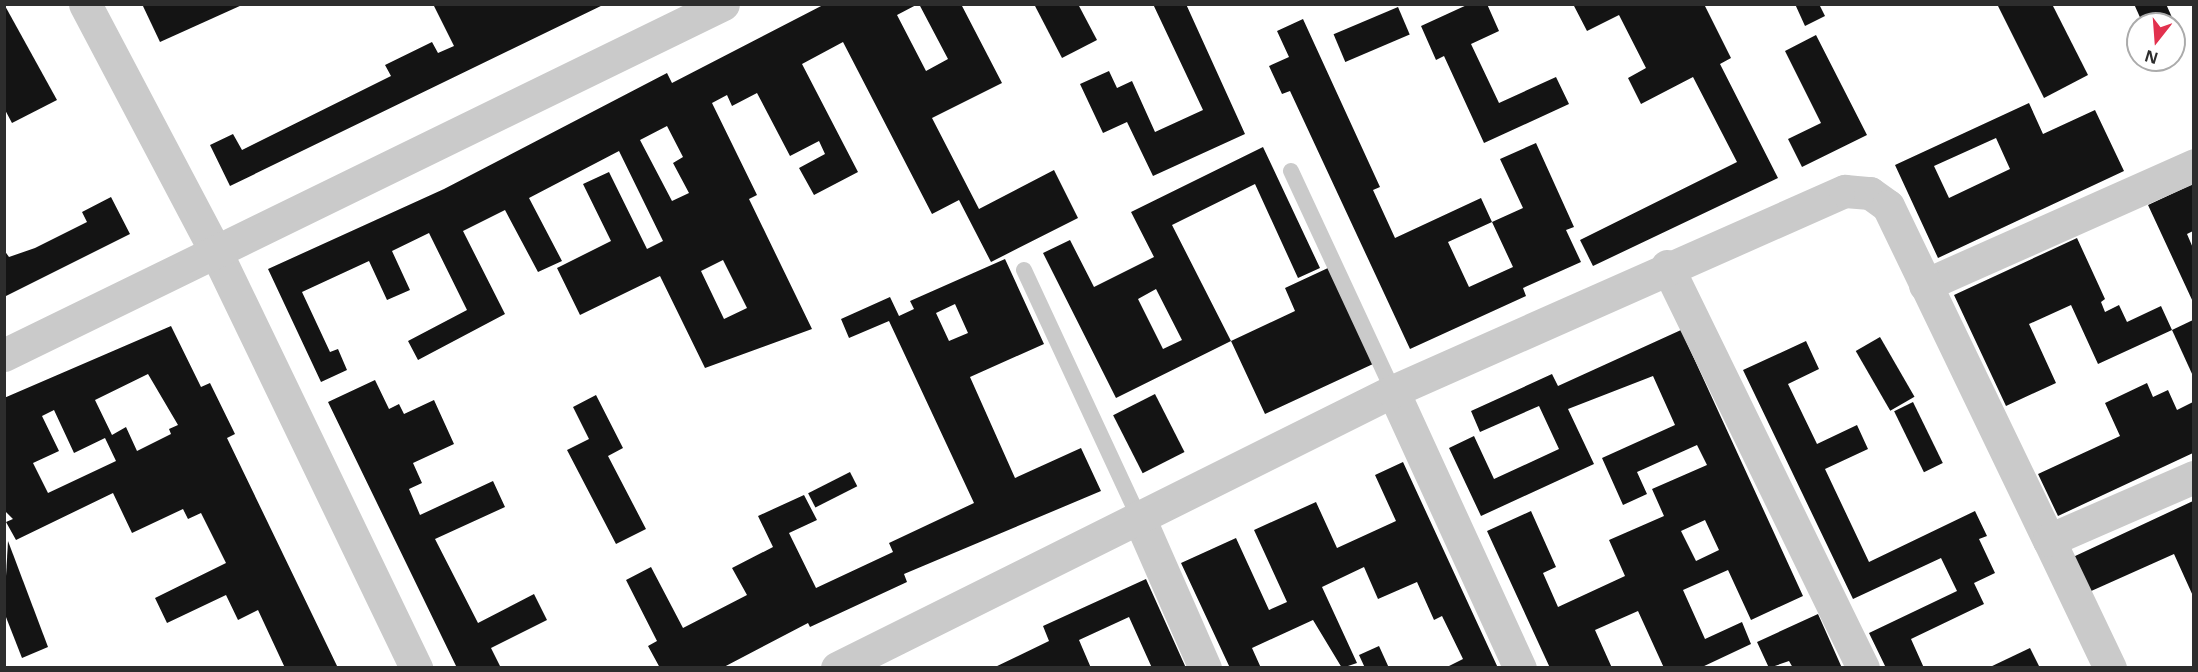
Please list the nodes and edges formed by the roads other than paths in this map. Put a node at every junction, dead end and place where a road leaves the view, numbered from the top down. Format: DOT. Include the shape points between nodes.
graph roads {
  1 [pos="85,4"];
  2 [pos="723,4"];
  3 [pos="2193,165"];
  4 [pos="1291,171"];
  5 [pos="216,252"];
  6 [pos="1667,266"];
  7 [pos="1024,270"];
  8 [pos="1926,285"];
  9 [pos="4,355"];
  10 [pos="1393,391"];
  11 [pos="2193,477"];
  12 [pos="1140,520"];
  13 [pos="2049,540"];
  14 [pos="416,668"];
  15 [pos="837,668"];
  16 [pos="1205,668"];
  17 [pos="1520,668"];
  18 [pos="1863,668"];
  19 [pos="2110,668"];
  1 -- 5 [label="street"];
  2 -- 5 [label="street"];
  3 -- 8 [label="street"];
  4 -- 10 [label="lane"];
  5 -- 9 [label="street"];
  5 -- 14 [label="street"];
  6 -- 8 [label="street" via="1845,191 1869,193 1888,206"];
  6 -- 10 [label="street"];
  6 -- 18 [label="street"];
  7 -- 12 [label="lane"];
  8 -- 13 [label="street"];
  10 -- 12 [label="street"];
  10 -- 17 [label="street"];
  11 -- 13 [label="street"];
  12 -- 15 [label="street"];
  12 -- 16 [label="street"];
  13 -- 19 [label="street"];
}
